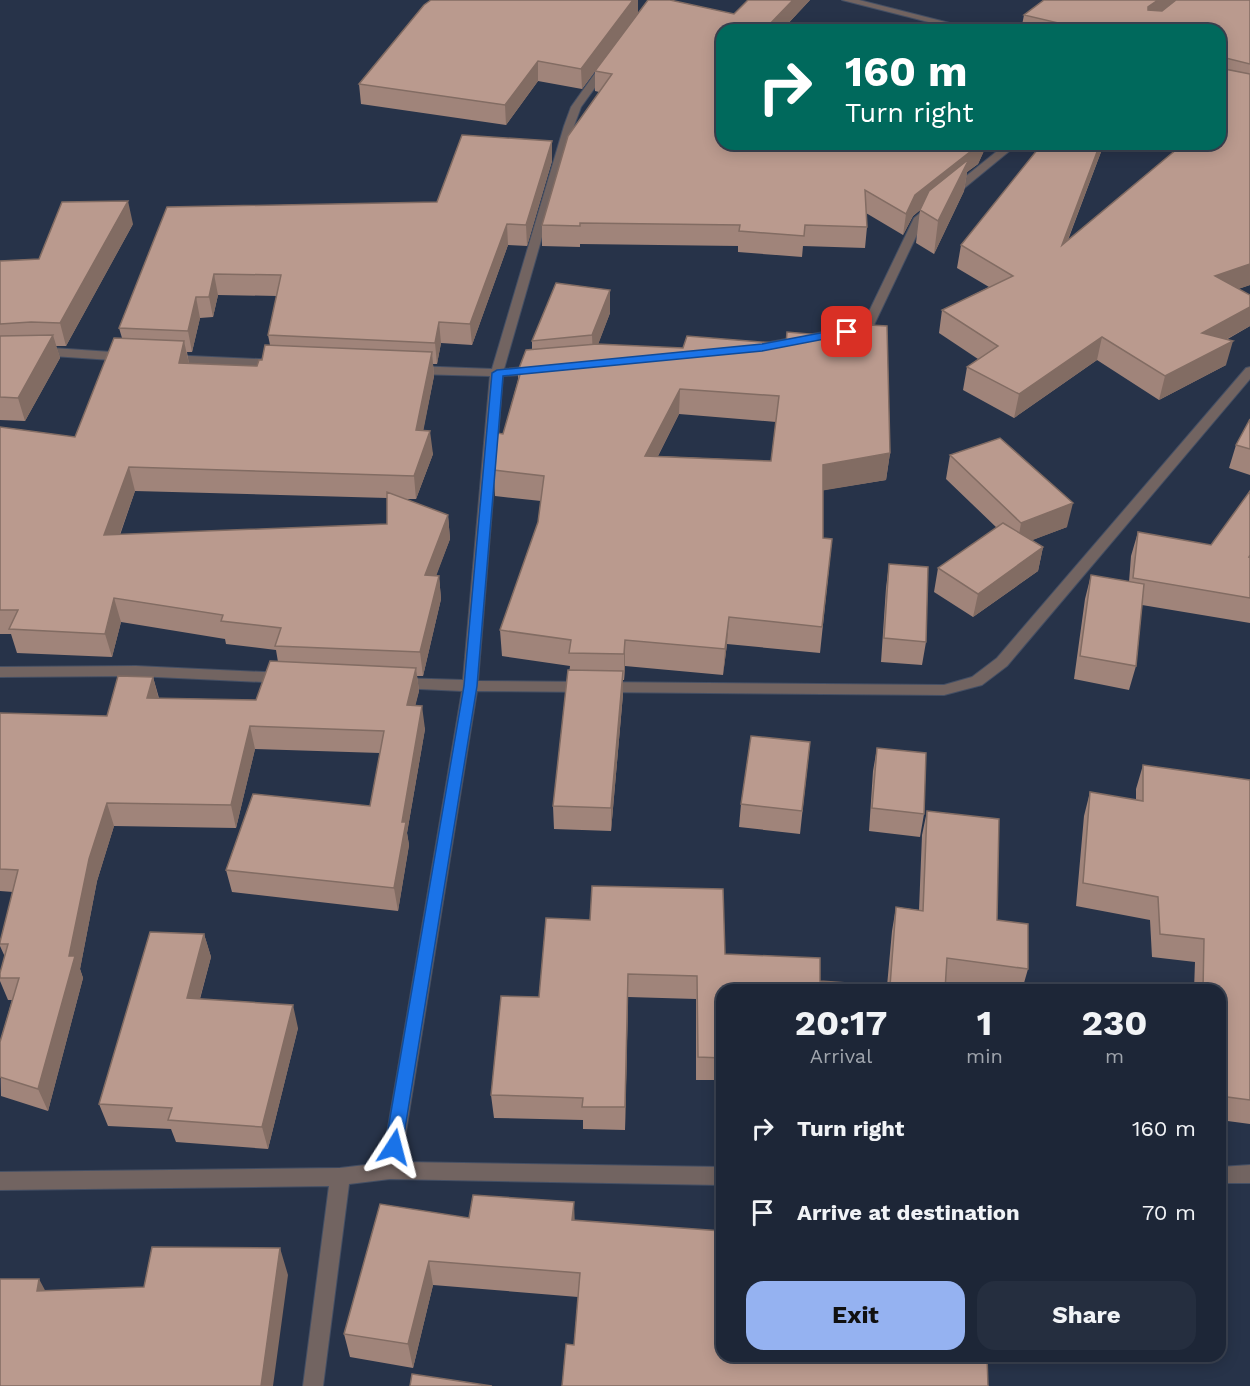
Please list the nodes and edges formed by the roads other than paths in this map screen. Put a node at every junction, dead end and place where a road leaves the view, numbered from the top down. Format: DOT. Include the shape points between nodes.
graph roads {
  1 [pos="847,0"];
  2 [pos="947,24"];
  3 [pos="614,54"];
  4 [pos="1006,150"];
  5 [pos="750,349"];
  6 [pos="0,353"];
  7 [pos="287,364"];
  8 [pos="404,369"];
  9 [pos="543,369"];
  10 [pos="1250,371"];
  11 [pos="497,373"];
  12 [pos="0,672"];
  13 [pos="303,678"];
  14 [pos="387,682"];
  15 [pos="470,686"];
  16 [pos="390,1170"];
  17 [pos="1250,1174"];
  18 [pos="1226,1175"];
  19 [pos="716,1176"];
  20 [pos="340,1177"];
  21 [pos="0,1181"];
  22 [pos="313,1386"];
  1 -- 2 [label="street"];
  3 -- 11 [label="street" via="576,106"];
  4 -- 5 [label="street" via="918,220 870,324 847,332"];
  6 -- 7 [label="street" via="38,351"];
  8 -- 11 [label="street"];
  9 -- 11 [label="street"];
  10 -- 15 [label="street" via="1002,662 977,681 944,690 872,691"];
  11 -- 15 [label="street"];
  12 -- 13 [label="street" via="136,671"];
  14 -- 15 [label="street"];
  15 -- 16 [label="street"];
  16 -- 19 [label="street"];
  16 -- 20 [label="street"];
  17 -- 18 [label="street"];
  20 -- 21 [label="street"];
  20 -- 22 [label="street"];
}
